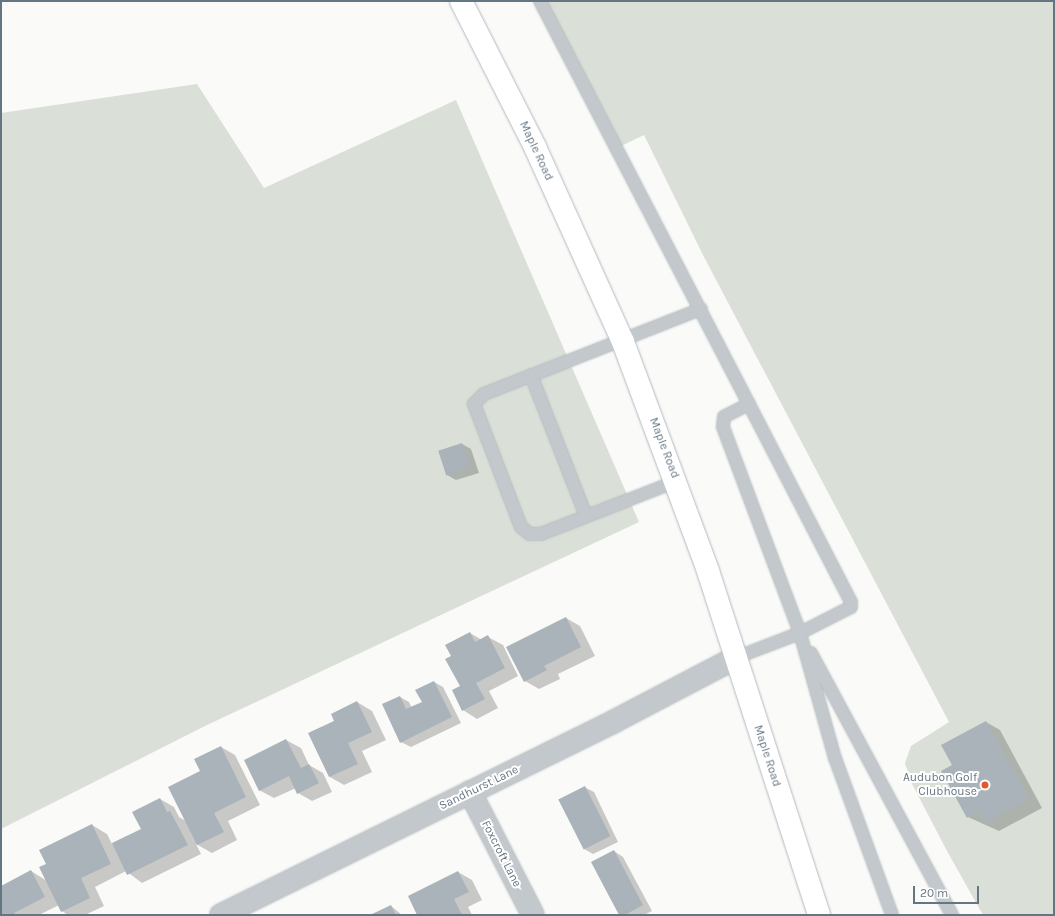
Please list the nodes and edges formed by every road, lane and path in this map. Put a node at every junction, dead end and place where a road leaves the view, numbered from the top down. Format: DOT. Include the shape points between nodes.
graph roads {
  1 [pos="461,1"];
  2 [pos="540,1"];
  3 [pos="701,309"];
  4 [pos="623,342"];
  5 [pos="531,375"];
  6 [pos="750,404"];
  7 [pos="676,481"];
  8 [pos="586,516"];
  9 [pos="800,633"];
  10 [pos="735,658"];
  11 [pos="470,792"];
  12 [pos="221,915"];
  13 [pos="533,915"];
  14 [pos="818,915"];
  15 [pos="892,915"];
  16 [pos="952,915"];
  1 -- 4 [label="main road, Maple Road" via="535,147"];
  2 -- 3 [label="lane"];
  3 -- 4 [label="lane"];
  3 -- 6 [label="lane"];
  4 -- 5 [label="lane"];
  4 -- 7 [label="main road, Maple Road"];
  5 -- 8 [label="lane"];
  5 -- 8 [label="lane" via="484,394 474,404 477,416 521,527 530,534 541,534"];
  6 -- 9 [label="lane" via="724,417 723,427"];
  6 -- 9 [label="lane" via="851,602 851,607"];
  7 -- 8 [label="lane"];
  7 -- 10 [label="main road, Maple Road"];
  9 -- 10 [label="lane"];
  9 -- 15 [label="lane" via="835,758"];
  9 -- 16 [label="lane"];
  10 -- 11 [label="street, Sandhurst Lane"];
  10 -- 14 [label="main road, Maple Road"];
  11 -- 12 [label="street, Sandhurst Lane"];
  11 -- 13 [label="street, Foxcroft Lane"];
}
